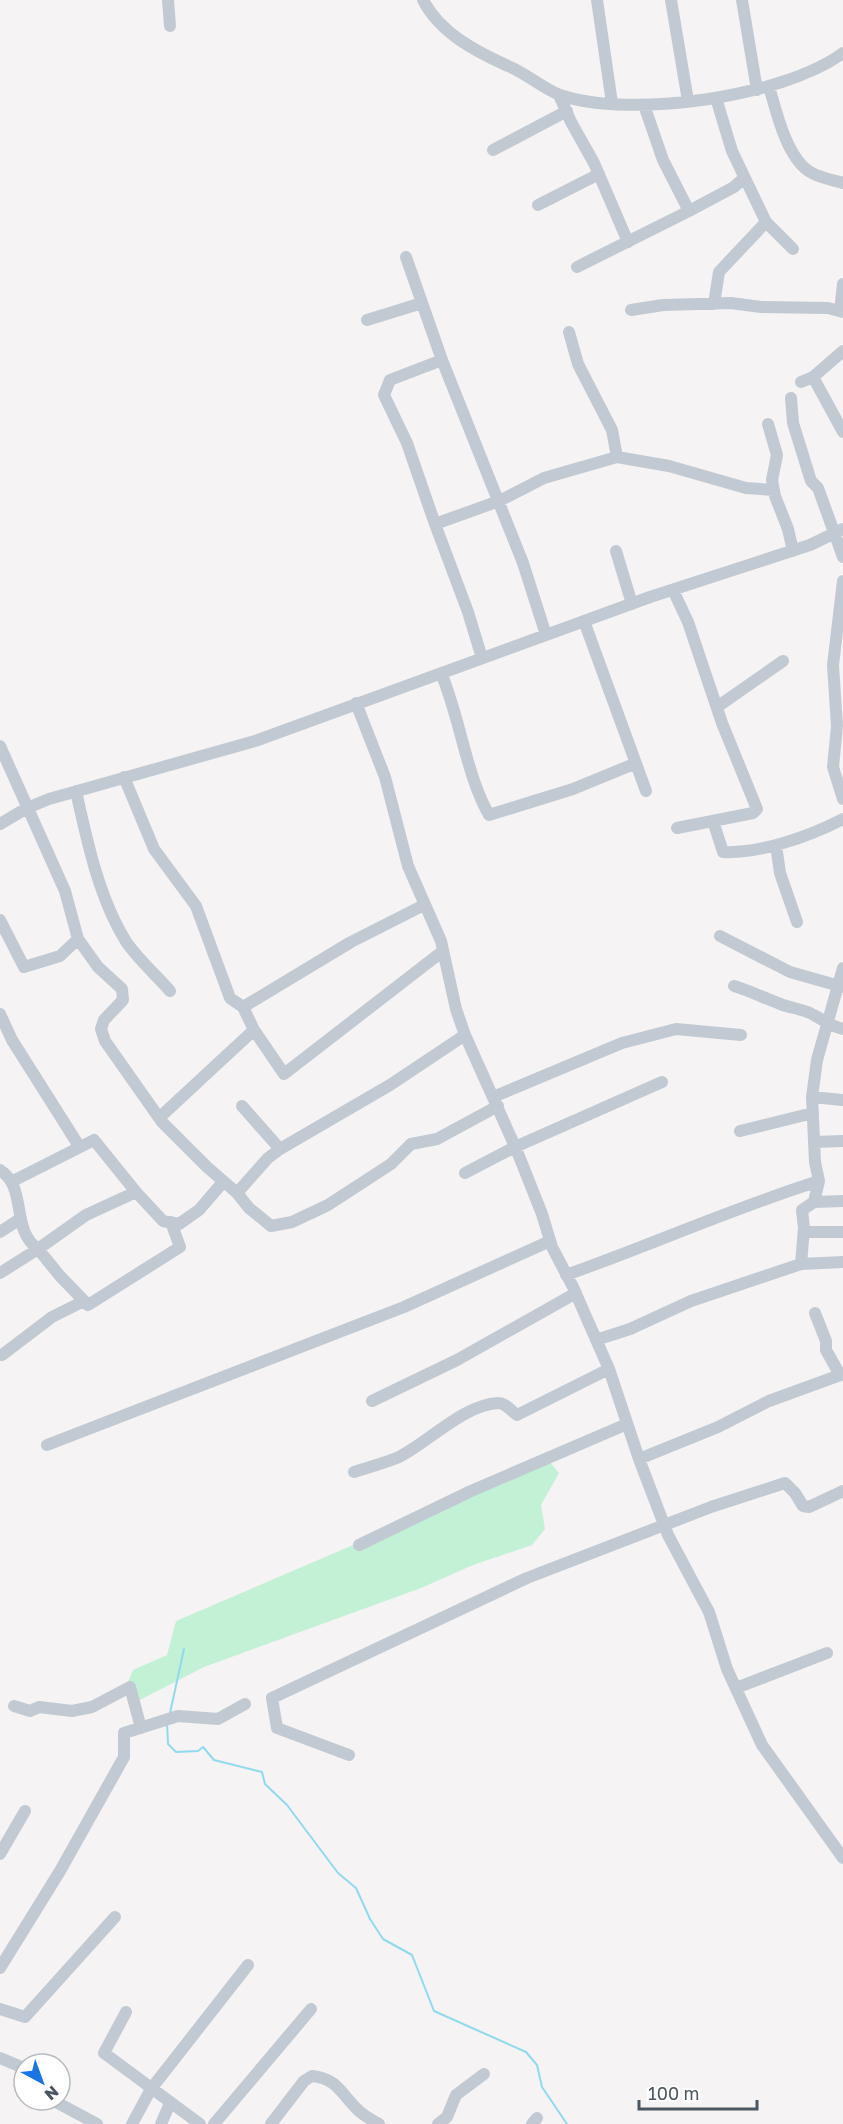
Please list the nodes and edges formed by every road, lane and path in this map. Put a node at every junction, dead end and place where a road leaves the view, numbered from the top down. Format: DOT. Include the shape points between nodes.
graph roads {
  1 [pos="168,0"];
  2 [pos="423,0"];
  3 [pos="597,0"];
  4 [pos="671,0"];
  5 [pos="742,0"];
  6 [pos="170,26"];
  7 [pos="843,53"];
  8 [pos="763,88"];
  9 [pos="559,95"];
  10 [pos="716,98"];
  11 [pos="688,100"];
  12 [pos="612,103"];
  13 [pos="644,105"];
  14 [pos="567,111"];
  15 [pos="493,150"];
  16 [pos="599,174"];
  17 [pos="744,178"];
  18 [pos="843,183"];
  19 [pos="538,205"];
  20 [pos="688,211"];
  21 [pos="766,222"];
  22 [pos="628,242"];
  23 [pos="793,249"];
  24 [pos="406,256"];
  25 [pos="577,267"];
  26 [pos="843,284"];
  27 [pos="422,303"];
  28 [pos="714,304"];
  29 [pos="631,310"];
  30 [pos="842,311"];
  31 [pos="367,320"];
  32 [pos="569,332"];
  33 [pos="843,351"];
  34 [pos="442,360"];
  35 [pos="791,398"];
  36 [pos="768,424"];
  37 [pos="843,432"];
  38 [pos="617,457"];
  39 [pos="774,490"];
  40 [pos="499,501"];
  41 [pos="435,524"];
  42 [pos="839,530"];
  43 [pos="616,551"];
  44 [pos="793,551"];
  45 [pos="843,557"];
  46 [pos="843,581"];
  47 [pos="672,590"];
  48 [pos="632,604"];
  49 [pos="584,621"];
  50 [pos="546,635"];
  51 [pos="482,658"];
  52 [pos="783,661"];
  53 [pos="838,665"];
  54 [pos="441,673"];
  55 [pos="356,703"];
  56 [pos="717,707"];
  57 [pos="0,746"];
  58 [pos="634,764"];
  59 [pos="124,777"];
  60 [pos="76,791"];
  61 [pos="646,791"];
  62 [pos="843,799"];
  63 [pos="27,808"];
  64 [pos="843,819"];
  65 [pos="713,821"];
  66 [pos="0,824"];
  67 [pos="677,828"];
  68 [pos="776,845"];
  69 [pos="424,905"];
  70 [pos="0,920"];
  71 [pos="797,922"];
  72 [pos="720,936"];
  73 [pos="78,939"];
  74 [pos="444,951"];
  75 [pos="843,968"];
  76 [pos="734,986"];
  77 [pos="841,986"];
  78 [pos="170,991"];
  79 [pos="243,1007"];
  80 [pos="0,1014"];
  81 [pos="827,1025"];
  82 [pos="843,1029"];
  83 [pos="254,1030"];
  84 [pos="465,1035"];
  85 [pos="741,1035"];
  86 [pos="662,1082"];
  87 [pos="812,1097"];
  88 [pos="843,1100"];
  89 [pos="496,1101"];
  90 [pos="242,1106"];
  91 [pos="813,1113"];
  92 [pos="159,1118"];
  93 [pos="740,1131"];
  94 [pos="843,1141"];
  95 [pos="814,1142"];
  96 [pos="79,1146"];
  97 [pos="515,1147"];
  98 [pos="280,1149"];
  99 [pos="0,1170"];
  100 [pos="465,1173"];
  101 [pos="13,1181"];
  102 [pos="819,1181"];
  103 [pos="223,1182"];
  104 [pos="136,1192"];
  105 [pos="237,1193"];
  106 [pos="843,1201"];
  107 [pos="814,1202"];
  108 [pos="20,1219"];
  109 [pos="171,1222"];
  110 [pos="0,1232"];
  111 [pos="804,1232"];
  112 [pos="843,1232"];
  113 [pos="550,1241"];
  114 [pos="38,1249"];
  115 [pos="843,1262"];
  116 [pos="801,1264"];
  117 [pos="0,1274"];
  118 [pos="566,1275"];
  119 [pos="576,1293"];
  120 [pos="84,1301"];
  121 [pos="815,1312"];
  122 [pos="596,1340"];
  123 [pos="3,1355"];
  124 [pos="609,1369"];
  125 [pos="842,1375"];
  126 [pos="372,1401"];
  127 [pos="627,1425"];
  128 [pos="47,1445"];
  129 [pos="639,1460"];
  130 [pos="354,1472"];
  131 [pos="843,1491"];
  132 [pos="664,1525"];
  133 [pos="359,1545"];
  134 [pos="827,1653"];
  135 [pos="736,1688"];
  136 [pos="245,1704"];
  137 [pos="14,1706"];
  138 [pos="141,1728"];
  139 [pos="349,1755"];
  140 [pos="25,1811"];
  141 [pos="0,1854"];
  142 [pos="843,1858"];
  143 [pos="115,1917"];
  144 [pos="248,1965"];
  145 [pos="0,1968"];
  146 [pos="0,2009"];
  147 [pos="310,2009"];
  148 [pos="126,2012"];
  149 [pos="484,2074"];
  150 [pos="151,2089"];
  151 [pos="170,2103"];
  152 [pos="72,2111"];
  153 [pos="97,2124"];
  154 [pos="132,2124"];
  155 [pos="161,2124"];
  156 [pos="200,2124"];
  157 [pos="214,2124"];
  158 [pos="271,2124"];
  159 [pos="379,2124"];
  160 [pos="438,2124"];
  1 -- 6 [label="street"];
  2 -- 9 [label="street" via="434,19 456,37"];
  3 -- 12 [label="street"];
  4 -- 11 [label="street"];
  5 -- 8 [label="street" via="747,42"];
  7 -- 8 [label="street" via="822,67"];
  8 -- 10 [label="street"];
  8 -- 18 [label="street" via="790,146 806,169"];
  9 -- 12 [label="street"];
  9 -- 14 [label="street"];
  10 -- 11 [label="street"];
  10 -- 17 [label="street"];
  11 -- 13 [label="street"];
  12 -- 13 [label="street"];
  13 -- 20 [label="street" via="663,160"];
  14 -- 15 [label="street"];
  14 -- 16 [label="street"];
  16 -- 19 [label="street"];
  16 -- 22 [label="street"];
  17 -- 20 [label="street"];
  17 -- 21 [label="street"];
  20 -- 22 [label="street"];
  21 -- 23 [label="street"];
  21 -- 28 [label="street" via="719,272"];
  22 -- 25 [label="street"];
  24 -- 27 [label="street"];
  26 -- 30 [label="street"];
  27 -- 31 [label="street"];
  27 -- 34 [label="street"];
  28 -- 29 [label="street"];
  28 -- 30 [label="street"];
  32 -- 38 [label="street" via="579,363 612,430"];
  33 -- 37 [label="street" via="807,380"];
  34 -- 40 [label="street"];
  34 -- 41 [label="street" via="390,380 384,395 407,443"];
  35 -- 42 [label="street" via="793,423 811,481"];
  36 -- 39 [label="street" via="777,455"];
  38 -- 39 [label="street" via="669,466 746,488"];
  38 -- 40 [label="street" via="544,478"];
  39 -- 44 [label="street"];
  40 -- 41 [label="street"];
  40 -- 50 [label="street"];
  41 -- 51 [label="street"];
  42 -- 44 [label="street"];
  42 -- 45 [label="street"];
  43 -- 48 [label="street"];
  44 -- 47 [label="street"];
  46 -- 53 [label="street"];
  47 -- 48 [label="street"];
  47 -- 56 [label="street"];
  48 -- 49 [label="street"];
  49 -- 50 [label="street"];
  49 -- 58 [label="street"];
  50 -- 51 [label="street"];
  51 -- 54 [label="street"];
  52 -- 56 [label="street"];
  53 -- 62 [label="street" via="833,767"];
  54 -- 55 [label="street"];
  54 -- 58 [label="street" via="489,815 573,789"];
  55 -- 59 [label="street" via="255,741"];
  55 -- 69 [label="street" via="385,777 408,866"];
  56 -- 65 [label="street" via="757,809"];
  57 -- 63 [label="street"];
  58 -- 61 [label="street"];
  59 -- 60 [label="street"];
  59 -- 79 [label="street" via="154,849 196,906 230,998"];
  60 -- 63 [label="street"];
  60 -- 78 [label="street" via="96,866 118,926 128,944"];
  63 -- 66 [label="street"];
  63 -- 73 [label="street" via="65,891"];
  64 -- 68 [label="street"];
  65 -- 67 [label="street"];
  65 -- 68 [label="street" via="723,852"];
  68 -- 71 [label="street" via="780,873"];
  69 -- 74 [label="street"];
  69 -- 79 [label="street" via="351,942"];
  70 -- 73 [label="street" via="24,967 60,956"];
  72 -- 77 [label="street" via="790,972"];
  73 -- 92 [label="street" via="98,967 122,989 123,1000 104,1020 101,1029 105,1041"];
  74 -- 83 [label="street" via="284,1074"];
  74 -- 84 [label="street"];
  75 -- 77 [label="street"];
  76 -- 81 [label="street" via="785,1006 795,1006"];
  77 -- 81 [label="street"];
  79 -- 83 [label="street"];
  80 -- 96 [label="street" via="12,1040"];
  81 -- 82 [label="street"];
  81 -- 87 [label="street"];
  83 -- 92 [label="street"];
  84 -- 89 [label="street"];
  84 -- 98 [label="street" via="390,1085"];
  85 -- 89 [label="street" via="676,1029 622,1043"];
  86 -- 97 [label="street"];
  87 -- 88 [label="street"];
  87 -- 91 [label="street"];
  89 -- 97 [label="street"];
  89 -- 105 [label="street" via="437,1139 411,1144 391,1164 292,1222 265,1224"];
  90 -- 98 [label="street"];
  91 -- 93 [label="street"];
  91 -- 95 [label="street"];
  92 -- 103 [label="street"];
  94 -- 95 [label="street"];
  95 -- 102 [label="street"];
  96 -- 101 [label="street"];
  96 -- 104 [label="street" via="94,1140"];
  97 -- 100 [label="street"];
  97 -- 113 [label="street"];
  98 -- 105 [label="street"];
  99 -- 101 [label="street"];
  101 -- 108 [label="street"];
  102 -- 107 [label="street"];
  102 -- 118 [label="street" via="758,1200"];
  103 -- 105 [label="street"];
  103 -- 109 [label="street" via="188,1220"];
  104 -- 109 [label="street" via="163,1221"];
  104 -- 114 [label="street" via="86,1215"];
  106 -- 107 [label="street"];
  107 -- 111 [label="street" via="802,1210"];
  108 -- 110 [label="street"];
  108 -- 114 [label="street" via="23,1234"];
  109 -- 120 [label="street" via="180,1247 88,1305"];
  111 -- 112 [label="street"];
  111 -- 116 [label="street"];
  113 -- 118 [label="street"];
  113 -- 128 [label="street" via="404,1307"];
  114 -- 117 [label="street"];
  114 -- 120 [label="street"];
  115 -- 116 [label="street"];
  116 -- 122 [label="street" via="691,1301"];
  118 -- 119 [label="street"];
  119 -- 122 [label="street"];
  119 -- 126 [label="street" via="457,1360"];
  120 -- 123 [label="street" via="52,1317"];
  121 -- 125 [label="street" via="826,1350"];
  122 -- 124 [label="street"];
  124 -- 127 [label="street"];
  124 -- 130 [label="street" via="517,1415 498,1403 479,1409 399,1457"];
  125 -- 129 [label="street" via="769,1401"];
  127 -- 129 [label="street"];
  127 -- 133 [label="street" via="471,1491"];
  129 -- 132 [label="street"];
  131 -- 132 [label="street" via="809,1508 803,1506 789,1485 776,1484"];
  132 -- 135 [label="street" via="709,1612"];
  132 -- 139 [label="street" via="461,1607 272,1698 277,1728"];
  134 -- 135 [label="street"];
  135 -- 142 [label="street" via="762,1745"];
  136 -- 138 [label="street" via="218,1719 178,1716"];
  137 -- 138 [label="street" via="30,1711 39,1707 72,1711 92,1707 130,1687"];
  138 -- 145 [label="street" via="124,1733 123,1757"];
  140 -- 141 [label="street"];
  143 -- 146 [label="street" via="25,2017"];
  144 -- 150 [label="street"];
  147 -- 157 [label="street"];
  148 -- 150 [label="street" via="104,2053"];
  149 -- 160 [label="street" via="456,2095 447,2117"];
  150 -- 151 [label="street"];
  150 -- 154 [label="street"];
  151 -- 155 [label="street"];
  151 -- 156 [label="street"];
  152 -- 153 [label="street"];
  158 -- 159 [label="street" via="312,2076 339,2086 358,2111"];
}
